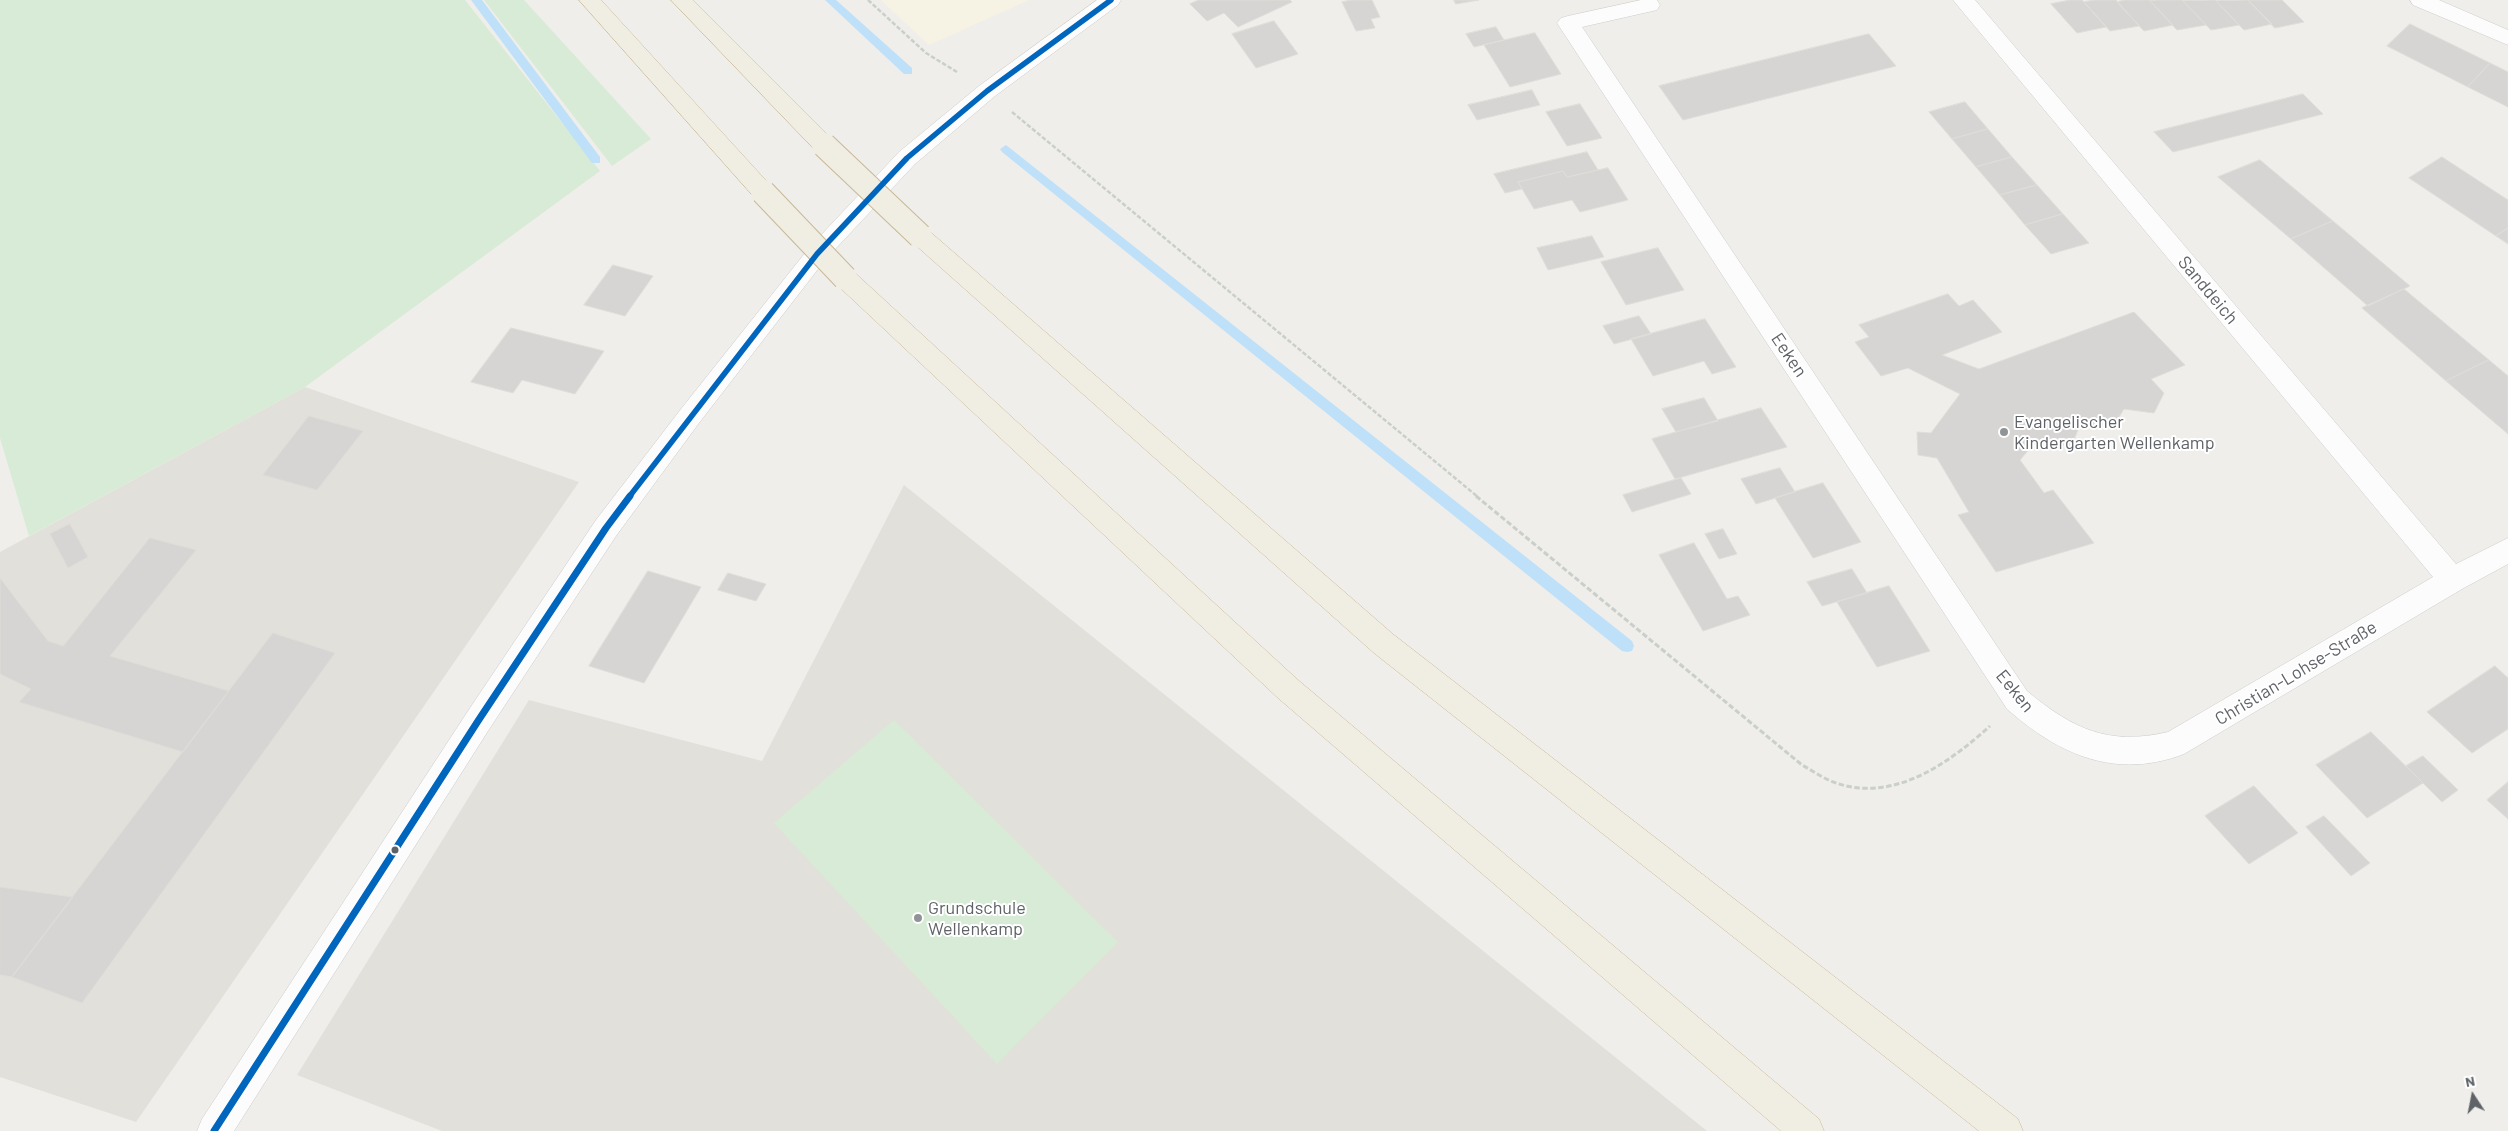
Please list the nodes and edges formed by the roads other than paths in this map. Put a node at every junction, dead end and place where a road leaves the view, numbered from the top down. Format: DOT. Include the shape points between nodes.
graph roads {
  1 [pos="589,0"];
  2 [pos="681,0"];
  3 [pos="1112,0"];
  4 [pos="1963,0"];
  5 [pos="2420,0"];
  6 [pos="1650,5"];
  7 [pos="2508,38"];
  8 [pos="2508,550"];
  9 [pos="2452,580"];
  10 [pos="2072,740"];
  11 [pos="214,1131"];
  12 [pos="1807,1131"];
  13 [pos="2006,1131"];
  1 -- 12 [label="highway, bridge" via="845,278 1288,689"];
  2 -- 13 [label="highway, bridge" via="824,145 920,236 1384,644"];
  3 -- 11 [label="street" via="987,91 907,158 817,254 606,528"];
  4 -- 9 [label="street, Sanddeich"];
  5 -- 7 [label="street"];
  6 -- 10 [label="street, Eeken" via="1568,23 2018,700"];
  8 -- 9 [label="street, Christian-Lohse-Straße"];
  9 -- 10 [label="street, Christian-Lohse-Straße" via="2174,744 2141,752 2117,752"];
}
